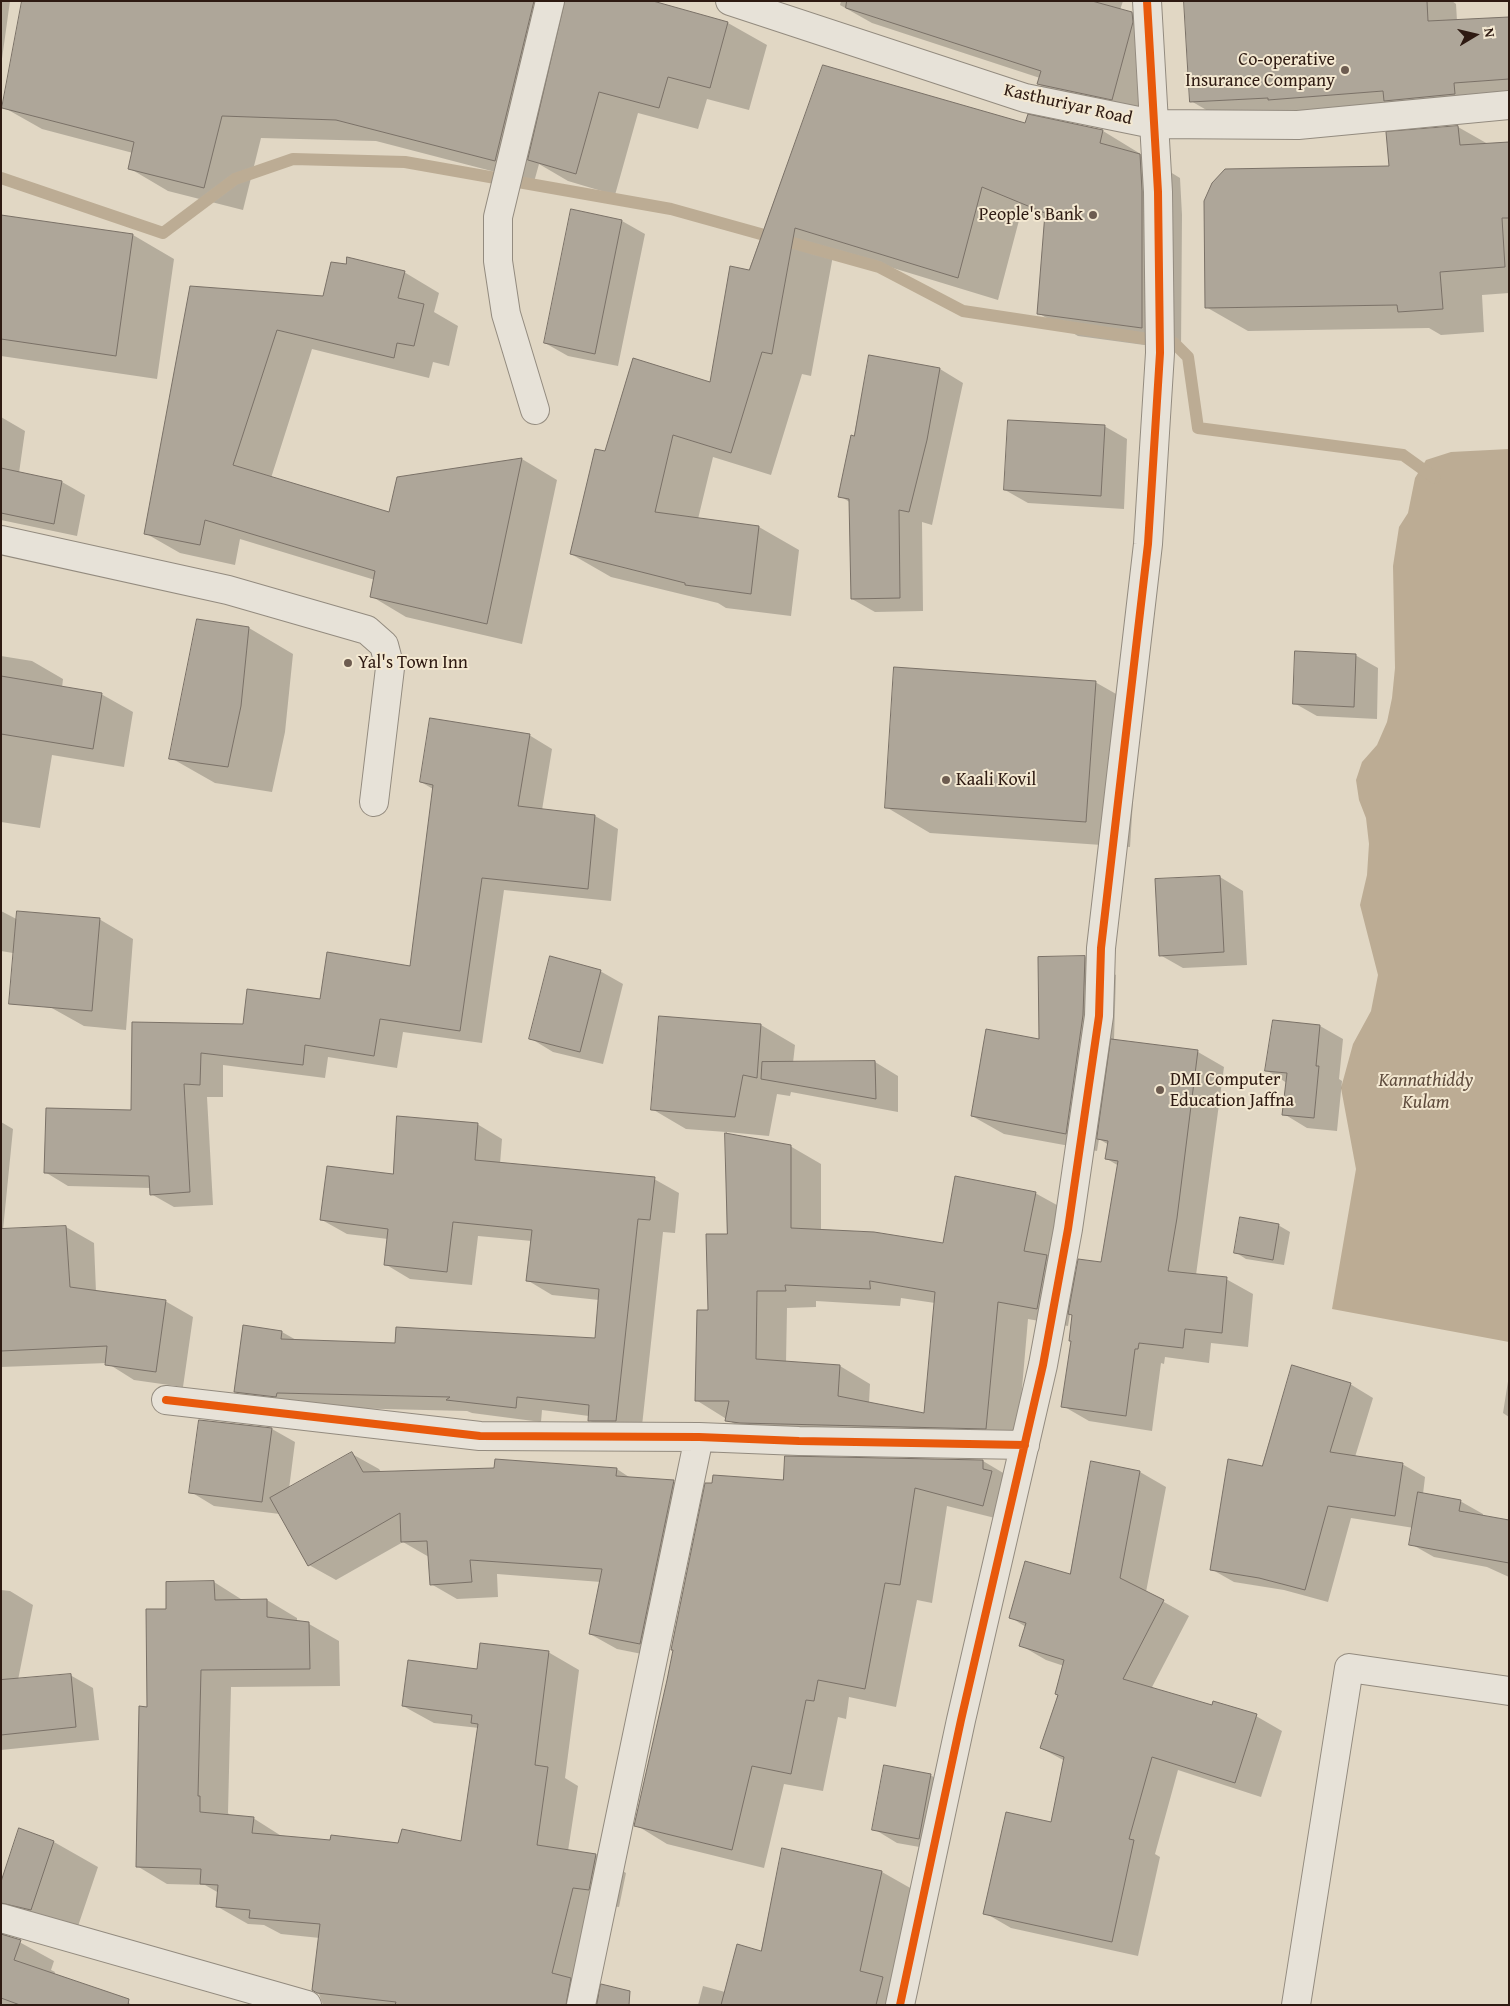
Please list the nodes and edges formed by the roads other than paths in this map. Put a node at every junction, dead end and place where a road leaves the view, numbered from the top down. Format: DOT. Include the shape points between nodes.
graph roads {
  1 [pos="550,1"];
  2 [pos="730,1"];
  3 [pos="1147,1"];
  4 [pos="1509,104"];
  5 [pos="1154,124"];
  6 [pos="535,410"];
  7 [pos="1,540"];
  8 [pos="374,802"];
  9 [pos="166,1400"];
  10 [pos="699,1437"];
  11 [pos="1026,1445"];
  12 [pos="1509,1691"];
  13 [pos="1,1918"];
  14 [pos="307,2005"];
  15 [pos="581,2005"];
  16 [pos="900,2005"];
  17 [pos="1296,2005"];
  1 -- 6 [label="street" via="498,217 498,261 506,314"];
  2 -- 5 [label="street, Kasthuriyar Road" via="1025,98"];
  3 -- 5 [label="street"];
  4 -- 5 [label="street, Kasthuriyar Road" via="1298,125"];
  5 -- 11 [label="street" via="1161,260 1160,353 1146,562 1101,948 1099,1016 1068,1230"];
  7 -- 8 [label="street" via="228,590 367,630 384,645 390,668"];
  9 -- 10 [label="street" via="480,1436"];
  10 -- 11 [label="street"];
  10 -- 15 [label="street"];
  11 -- 16 [label="street" via="961,1720"];
  12 -- 17 [label="street" via="1349,1668"];
  13 -- 14 [label="street"];
}
